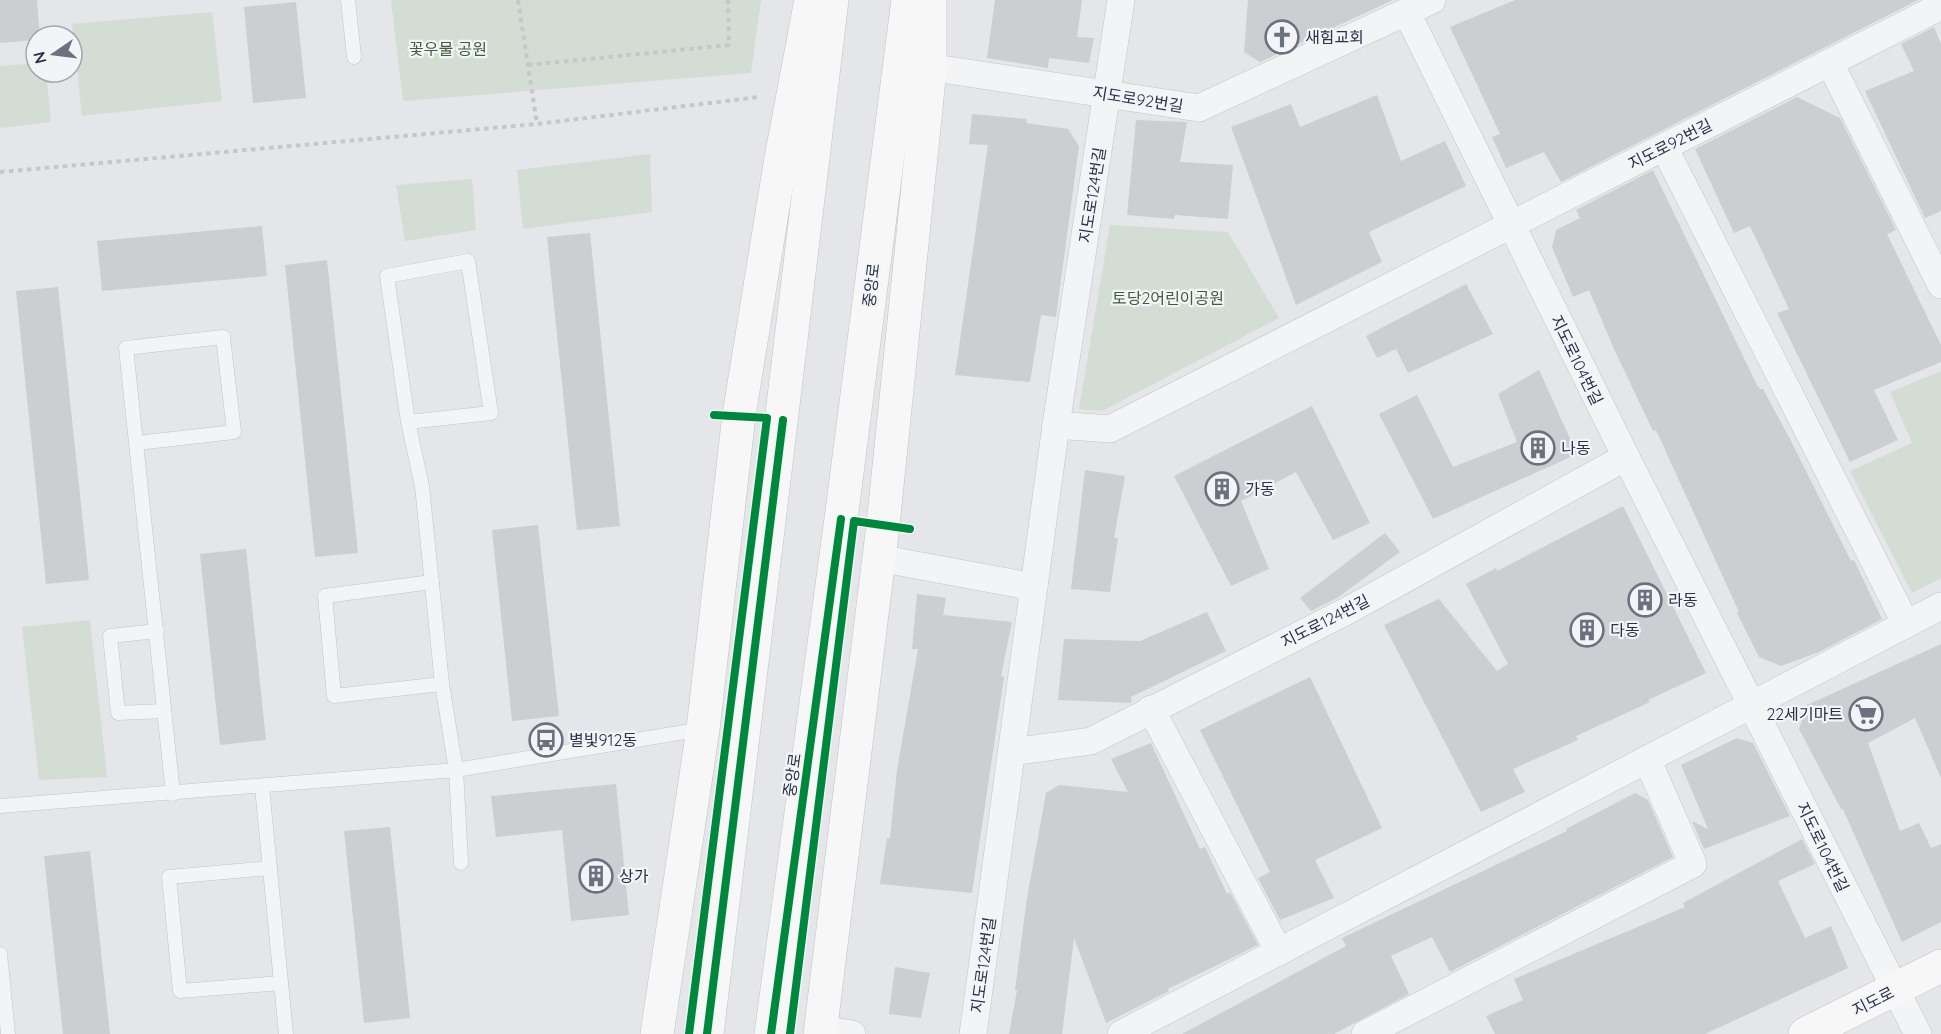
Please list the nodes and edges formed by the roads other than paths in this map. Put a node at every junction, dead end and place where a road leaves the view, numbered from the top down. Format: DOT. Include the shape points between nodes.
graph roads {
  1 [pos="348,0"];
  2 [pos="811,0"];
  3 [pos="832,0"];
  4 [pos="908,0"];
  5 [pos="930,0"];
  6 [pos="1121,0"];
  7 [pos="1432,0"];
  8 [pos="1941,6"];
  9 [pos="1407,13"];
  10 [pos="354,57"];
  11 [pos="1830,63"];
  12 [pos="930,69"];
  13 [pos="1108,94"];
  14 [pos="1664,147"];
  15 [pos="1510,224"];
  16 [pos="1941,285"];
  17 [pos="408,422"];
  18 [pos="1056,425"];
  19 [pos="137,443"];
  20 [pos="1626,457"];
  21 [pos="878,558"];
  22 [pos="432,582"];
  23 [pos="1034,587"];
  24 [pos="1941,606"];
  25 [pos="1906,624"];
  26 [pos="156,631"];
  27 [pos="442,684"];
  28 [pos="1752,705"];
  29 [pos="1151,709"];
  30 [pos="164,711"];
  31 [pos="702,729"];
  32 [pos="1012,752"];
  33 [pos="1647,759"];
  34 [pos="456,770"];
  35 [pos="262,787"];
  36 [pos="173,794"];
  37 [pos="0,806"];
  38 [pos="461,863"];
  39 [pos="270,868"];
  40 [pos="1279,952"];
  41 [pos="0,954"];
  42 [pos="1941,966"];
  43 [pos="281,983"];
  44 [pos="1894,990"];
  45 [pos="831,1032"];
  46 [pos="8,1034"];
  47 [pos="286,1034"];
  48 [pos="657,1034"];
  49 [pos="707,1034"];
  50 [pos="771,1034"];
  51 [pos="973,1034"];
  52 [pos="1121,1034"];
  53 [pos="1365,1034"];
  54 [pos="1805,1034"];
  55 [pos="1918,1034"];
  1 -- 10 [label="lane"];
  2 -- 31 [label="main road" via="739,416"];
  3 -- 49 [label="main road"];
  4 -- 50 [label="main road, 중앙로"];
  5 -- 12 [label="main road"];
  6 -- 13 [label="street, 지도로124번길"];
  7 -- 9 [label="street, 지도로92번길"];
  8 -- 11 [label="street, 지도로92번길"];
  9 -- 13 [label="street, 지도로92번길" via="1199,108"];
  9 -- 15 [label="street, 지도로104번길"];
  11 -- 14 [label="street, 지도로92번길"];
  11 -- 16 [label="street"];
  12 -- 13 [label="street, 지도로92번길"];
  12 -- 21 [label="main road"];
  13 -- 18 [label="street, 지도로124번길"];
  14 -- 15 [label="street, 지도로92번길"];
  14 -- 25 [label="street"];
  15 -- 18 [label="street" via="1110,429"];
  15 -- 20 [label="street, 지도로104번길"];
  17 -- 17 [label="lane" via="387,276 468,261 491,413"];
  17 -- 22 [label="lane" via="422,486"];
  18 -- 23 [label="street, 지도로124번길"];
  19 -- 19 [label="lane" via="126,348 224,337 234,432"];
  19 -- 26 [label="lane"];
  20 -- 28 [label="street, 지도로104번길"];
  20 -- 29 [label="street, 지도로124번길" via="1345,612"];
  21 -- 23 [label="street"];
  21 -- 45 [label="main road"];
  22 -- 27 [label="lane"];
  22 -- 27 [label="lane" via="325,596 334,696"];
  23 -- 32 [label="street, 지도로124번길"];
  24 -- 25 [label="street"];
  25 -- 28 [label="street"];
  26 -- 30 [label="lane"];
  26 -- 30 [label="lane" via="110,636 111,647 118,713"];
  27 -- 34 [label="lane"];
  28 -- 33 [label="street"];
  28 -- 44 [label="street, 지도로104번길"];
  29 -- 32 [label="street, 지도로124번길" via="1091,741"];
  29 -- 40 [label="street"];
  30 -- 36 [label="lane"];
  31 -- 34 [label="lane"];
  31 -- 48 [label="main road"];
  32 -- 51 [label="street, 지도로124번길"];
  33 -- 40 [label="street"];
  33 -- 53 [label="street" via="1693,864"];
  34 -- 35 [label="lane"];
  34 -- 38 [label="lane"];
  35 -- 36 [label="lane"];
  35 -- 39 [label="lane"];
  36 -- 37 [label="lane"];
  39 -- 43 [label="lane"];
  39 -- 43 [label="lane" via="169,877 180,991"];
  40 -- 52 [label="street"];
  41 -- 46 [label="lane"];
  42 -- 44 [label="main road, 지도로"];
  43 -- 47 [label="lane"];
  44 -- 54 [label="main road, 지도로"];
  44 -- 55 [label="street, 지도로104번길"];
}
